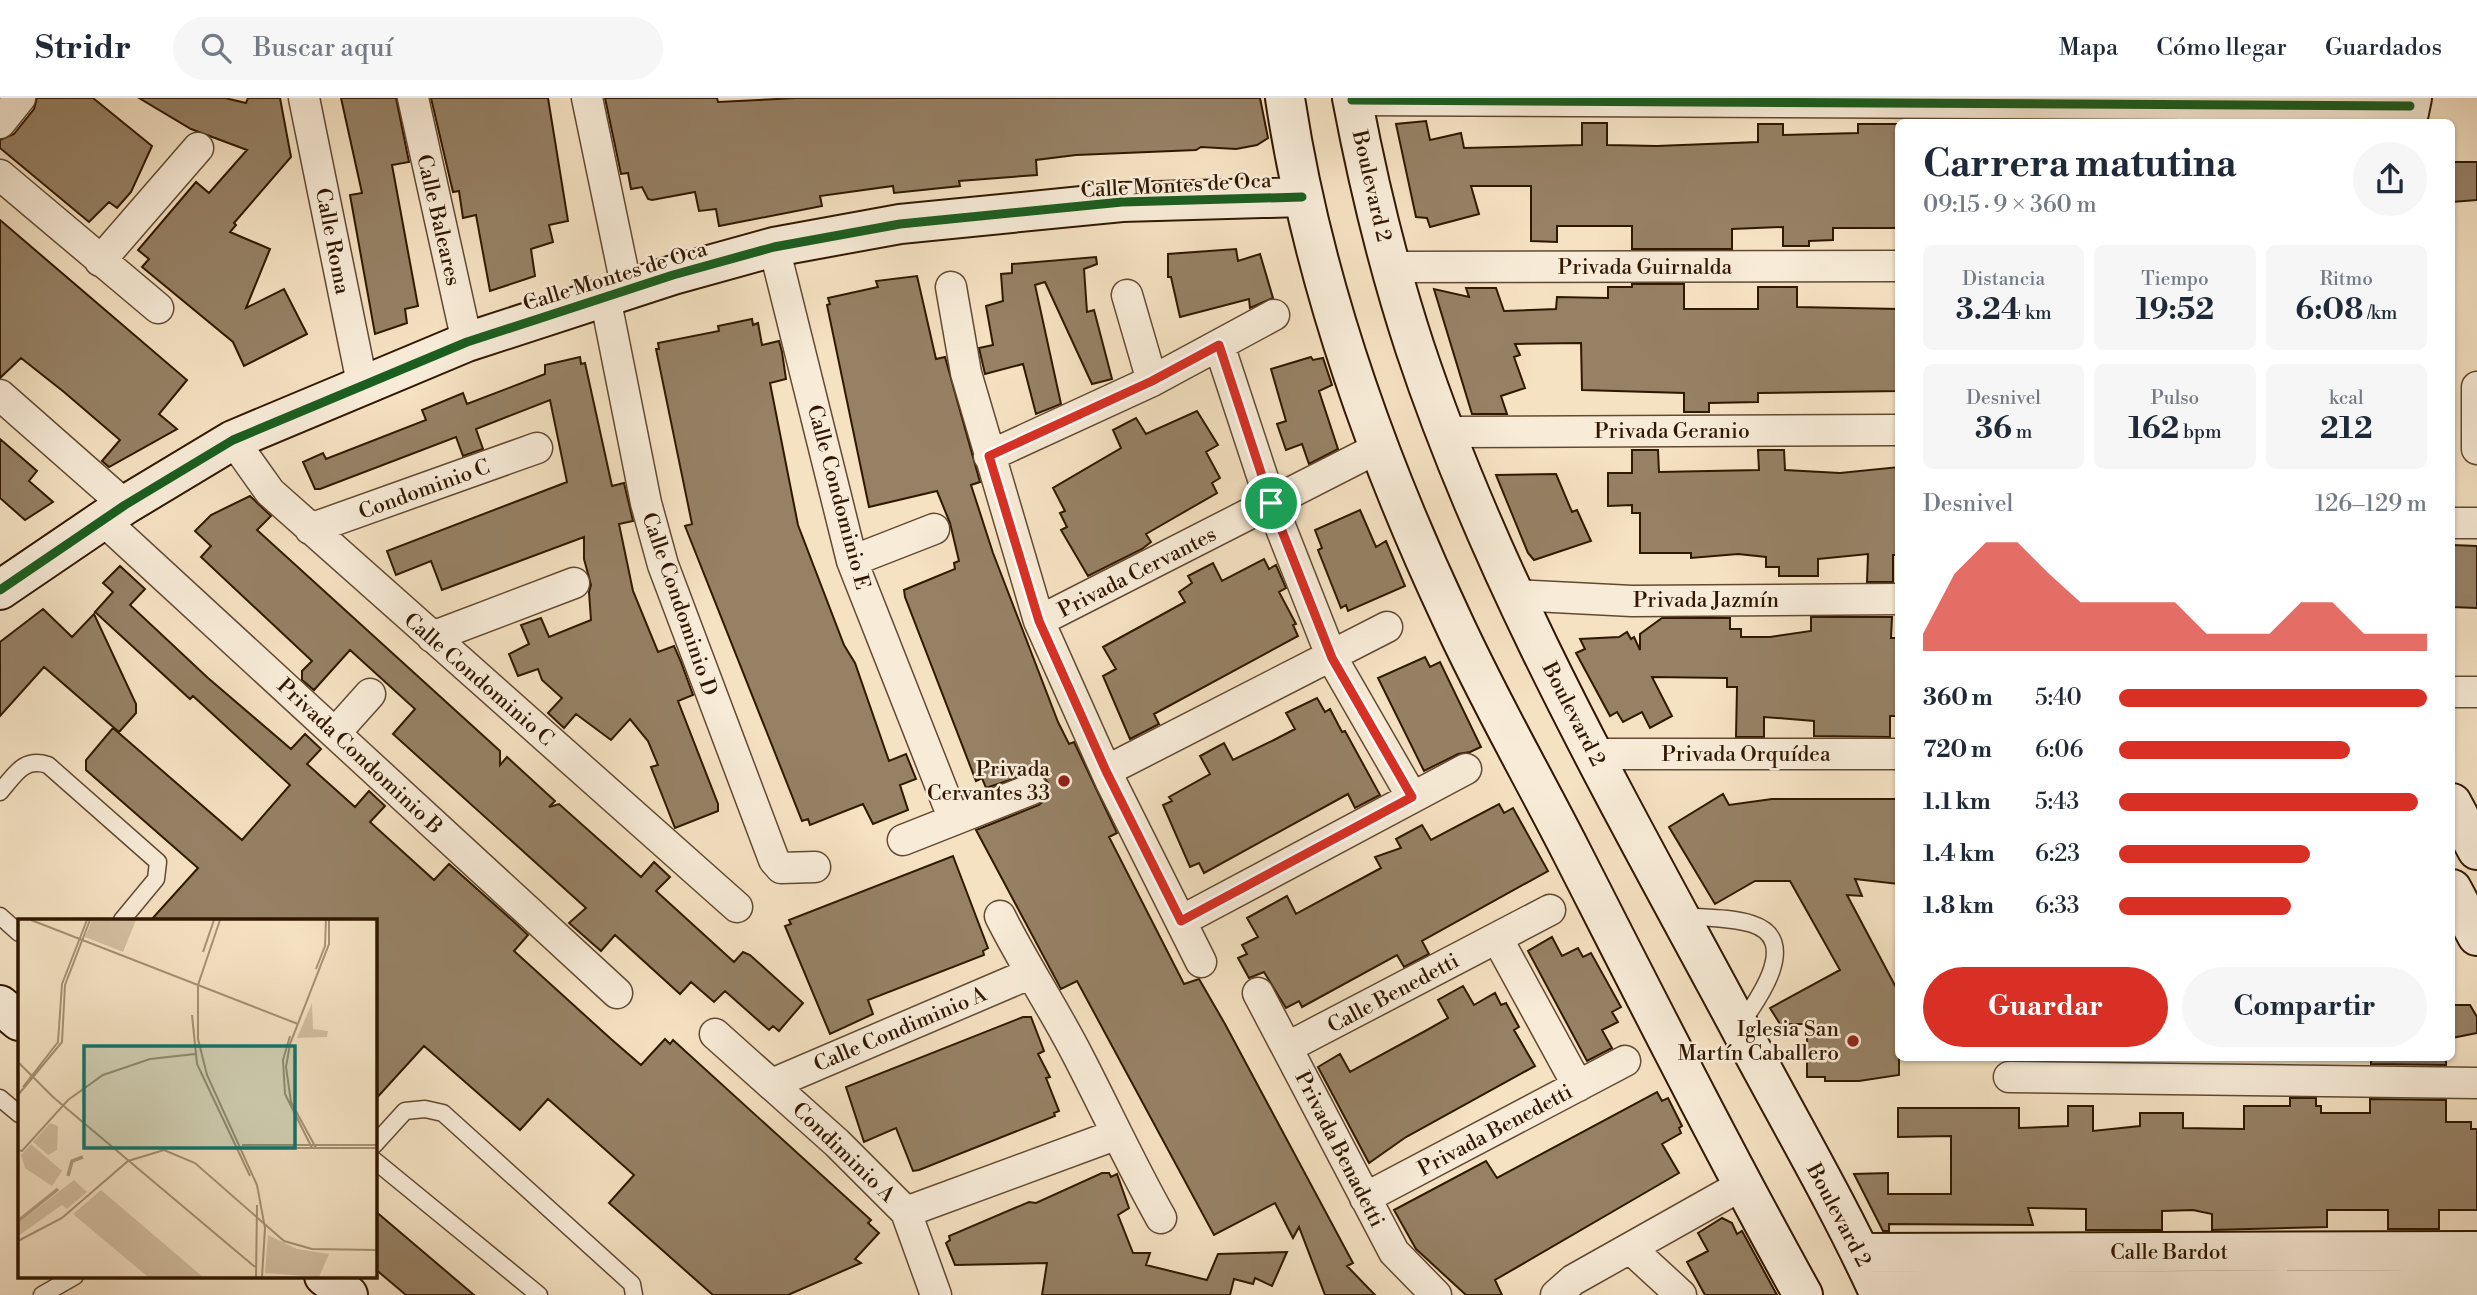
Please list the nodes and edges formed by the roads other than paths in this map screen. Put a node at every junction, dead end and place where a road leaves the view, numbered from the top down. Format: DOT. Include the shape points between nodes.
graph roads {
  1 [pos="20,98"];
  2 [pos="304,98"];
  3 [pos="413,98"];
  4 [pos="587,98"];
  5 [pos="1284,98"];
  6 [pos="1352,99"];
  7 [pos="2391,108"];
  8 [pos="0,123"];
  9 [pos="198,148"];
  10 [pos="0,175"];
  11 [pos="1302,197"];
  12 [pos="774,247"];
  13 [pos="100,261"];
  14 [pos="1895,266"];
  15 [pos="1390,267"];
  16 [pos="951,287"];
  17 [pos="616,293"];
  18 [pos="1127,295"];
  19 [pos="158,308"];
  20 [pos="1274,315"];
  21 [pos="467,342"];
  22 [pos="1219,345"];
  23 [pos="1152,381"];
  24 [pos="362,383"];
  25 [pos="0,395"];
  26 [pos="2477,395"];
  27 [pos="1895,430"];
  28 [pos="1445,432"];
  29 [pos="233,440"];
  30 [pos="1380,447"];
  31 [pos="537,448"];
  32 [pos="2477,449"];
  33 [pos="989,456"];
  34 [pos="1271,503"];
  35 [pos="114,512"];
  36 [pos="2455,523"];
  37 [pos="2477,523"];
  38 [pos="310,529"];
  39 [pos="934,529"];
  40 [pos="852,561"];
  41 [pos="574,583"];
  42 [pos="0,590"];
  43 [pos="1514,595"];
  44 [pos="1895,599"];
  45 [pos="1039,621"];
  46 [pos="1387,627"];
  47 [pos="432,637"];
  48 [pos="1332,658"];
  49 [pos="2455,692"];
  50 [pos="2477,692"];
  51 [pos="370,694"];
  52 [pos="336,732"];
  53 [pos="1593,754"];
  54 [pos="1895,754"];
  55 [pos="1466,769"];
  56 [pos="1106,771"];
  57 [pos="1032,789"];
  58 [pos="0,792"];
  59 [pos="1412,797"];
  60 [pos="2455,809"];
  61 [pos="954,820"];
  62 [pos="903,840"];
  63 [pos="2477,850"];
  64 [pos="815,867"];
  65 [pos="737,906"];
  66 [pos="1550,910"];
  67 [pos="0,916"];
  68 [pos="1000,916"];
  69 [pos="1680,916"];
  70 [pos="123,919"];
  71 [pos="1181,921"];
  72 [pos="18,932"];
  73 [pos="1497,938"];
  74 [pos="1201,962"];
  75 [pos="1029,974"];
  76 [pos="617,993"];
  77 [pos="1258,993"];
  78 [pos="0,1005"];
  79 [pos="18,1020"];
  80 [pos="1739,1027"];
  81 [pos="715,1034"];
  82 [pos="1288,1047"];
  83 [pos="1625,1061"];
  84 [pos="2009,1077"];
  85 [pos="2477,1083"];
  86 [pos="772,1084"];
  87 [pos="1578,1086"];
  88 [pos="0,1098"];
  89 [pos="18,1113"];
  90 [pos="1115,1135"];
  91 [pos="376,1143"];
  92 [pos="376,1162"];
  93 [pos="1742,1185"];
  94 [pos="1365,1198"];
  95 [pos="906,1212"];
  96 [pos="1161,1218"];
  97 [pos="1631,1249"];
  98 [pos="2477,1251"];
  99 [pos="1860,1253"];
  100 [pos="71,1278"];
  101 [pos="327,1278"];
  102 [pos="2477,1289"];
  103 [pos="1879,1293"];
  104 [pos="41,1295"];
  105 [pos="348,1295"];
  106 [pos="538,1295"];
  107 [pos="634,1295"];
  108 [pos="936,1295"];
  109 [pos="1436,1295"];
  110 [pos="1556,1295"];
  111 [pos="1681,1295"];
  112 [pos="1803,1295"];
  1 -- 8 [label="street"];
  2 -- 24 [label="street, Calle Roma"];
  3 -- 21 [label="street, Calle Baleares"];
  4 -- 17 [label="street"];
  5 -- 11 [label="street"];
  6 -- 7 [label="street"];
  6 -- 15 [label="street, Boulevard 2"];
  9 -- 13 [label="street"];
  10 -- 13 [label="street"];
  11 -- 12 [label="street, Calle Montes de Oca" via="1122,202 900,224"];
  11 -- 30 [label="street" via="1328,303"];
  12 -- 17 [label="street, Calle Montes de Oca"];
  12 -- 40 [label="street, Calle Condominio E"];
  13 -- 19 [label="street"];
  14 -- 15 [label="street, Privada Guirnalda"];
  15 -- 28 [label="street, Boulevard 2"];
  16 -- 33 [label="street, Privada Cervantes" via="966,373"];
  17 -- 21 [label="street, Calle Montes de Oca"];
  17 -- 64 [label="street, Calle Condominio D" via="646,503 686,632 774,860 781,868"];
  18 -- 23 [label="street"];
  20 -- 22 [label="street"];
  21 -- 24 [label="street, Calle Montes de Oca"];
  22 -- 23 [label="street"];
  22 -- 34 [label="street"];
  23 -- 33 [label="street"];
  24 -- 29 [label="street, Calle Montes de Oca"];
  25 -- 35 [label="street, Privada Condominio B"];
  26 -- 32 [label="street"];
  27 -- 28 [label="street, Privada Geranio"];
  28 -- 43 [label="street, Boulevard 2"];
  29 -- 35 [label="street, Calle Montes de Oca"];
  29 -- 38 [label="street, Calle Condominio C" via="270,492"];
  30 -- 34 [label="street, Privada Cervantes"];
  30 -- 93 [label="street" via="1450,617"];
  31 -- 38 [label="street, Condominio C"];
  33 -- 45 [label="street, Privada Cervantes"];
  34 -- 45 [label="street, Privada Cervantes"];
  34 -- 48 [label="street"];
  35 -- 42 [label="street, Calle Montes de Oca"];
  35 -- 52 [label="street, Privada Condominio B"];
  36 -- 37 [label="street"];
  38 -- 47 [label="street, Calle Condominio C"];
  39 -- 40 [label="street"];
  40 -- 61 [label="street, Calle Condominio E"];
  41 -- 47 [label="street"];
  43 -- 44 [label="street, Privada Jazmín" via="1632,601"];
  43 -- 53 [label="street, Boulevard 2"];
  45 -- 56 [label="street, Privada Cervantes"];
  46 -- 48 [label="street"];
  47 -- 65 [label="street, Calle Condominio C"];
  48 -- 56 [label="street"];
  48 -- 59 [label="street"];
  49 -- 50 [label="street"];
  51 -- 52 [label="street"];
  52 -- 76 [label="street, Privada Condominio B"];
  53 -- 54 [label="street, Privada Orquídea"];
  53 -- 69 [label="street, Boulevard 2"];
  55 -- 59 [label="street"];
  56 -- 71 [label="street, Privada Cervantes"];
  57 -- 61 [label="street"];
  58 -- 70 [label="lane" via="24,764 48,765 158,862 156,879"];
  59 -- 71 [label="street"];
  60 -- 63 [label="street"];
  61 -- 62 [label="street"];
  66 -- 73 [label="street, Calle Benedetti"];
  67 -- 72 [label="lane"];
  68 -- 75 [label="street"];
  69 -- 80 [label="street, Boulevard 2"];
  69 -- 80 [label="lane" via="1752,924 1763,929 1773,943 1768,986"];
  71 -- 74 [label="street, Privada Cervantes"];
  73 -- 82 [label="street, Calle Benedetti"];
  73 -- 87 [label="street"];
  75 -- 86 [label="street, Calle Condiminio A"];
  75 -- 90 [label="street" via="1077,1054"];
  77 -- 82 [label="street, Privada Benadetti"];
  78 -- 79 [label="street"];
  80 -- 99 [label="street, Boulevard 2"];
  81 -- 86 [label="street, Condiminio A"];
  82 -- 94 [label="street, Privada Benadetti"];
  83 -- 87 [label="street, Privada Benedetti"];
  84 -- 85 [label="street"];
  86 -- 95 [label="street, Condiminio A"];
  87 -- 94 [label="street, Privada Benedetti"];
  88 -- 89 [label="lane"];
  90 -- 95 [label="street"];
  90 -- 96 [label="street"];
  91 -- 107 [label="lane" via="405,1111 425,1109 443,1114 632,1283"];
  92 -- 106 [label="lane"];
  93 -- 97 [label="street"];
  93 -- 112 [label="street"];
  94 -- 109 [label="street, Privada Benadetti" via="1394,1252"];
  95 -- 108 [label="street, Condiminio A"];
  97 -- 110 [label="street" via="1573,1280"];
  97 -- 111 [label="street"];
  98 -- 99 [label="street, Calle Bardot"];
  99 -- 103 [label="street, Boulevard 2"];
  100 -- 104 [label="lane"];
  101 -- 105 [label="street"];
  102 -- 103 [label="street, Calle Bardot"];
}
